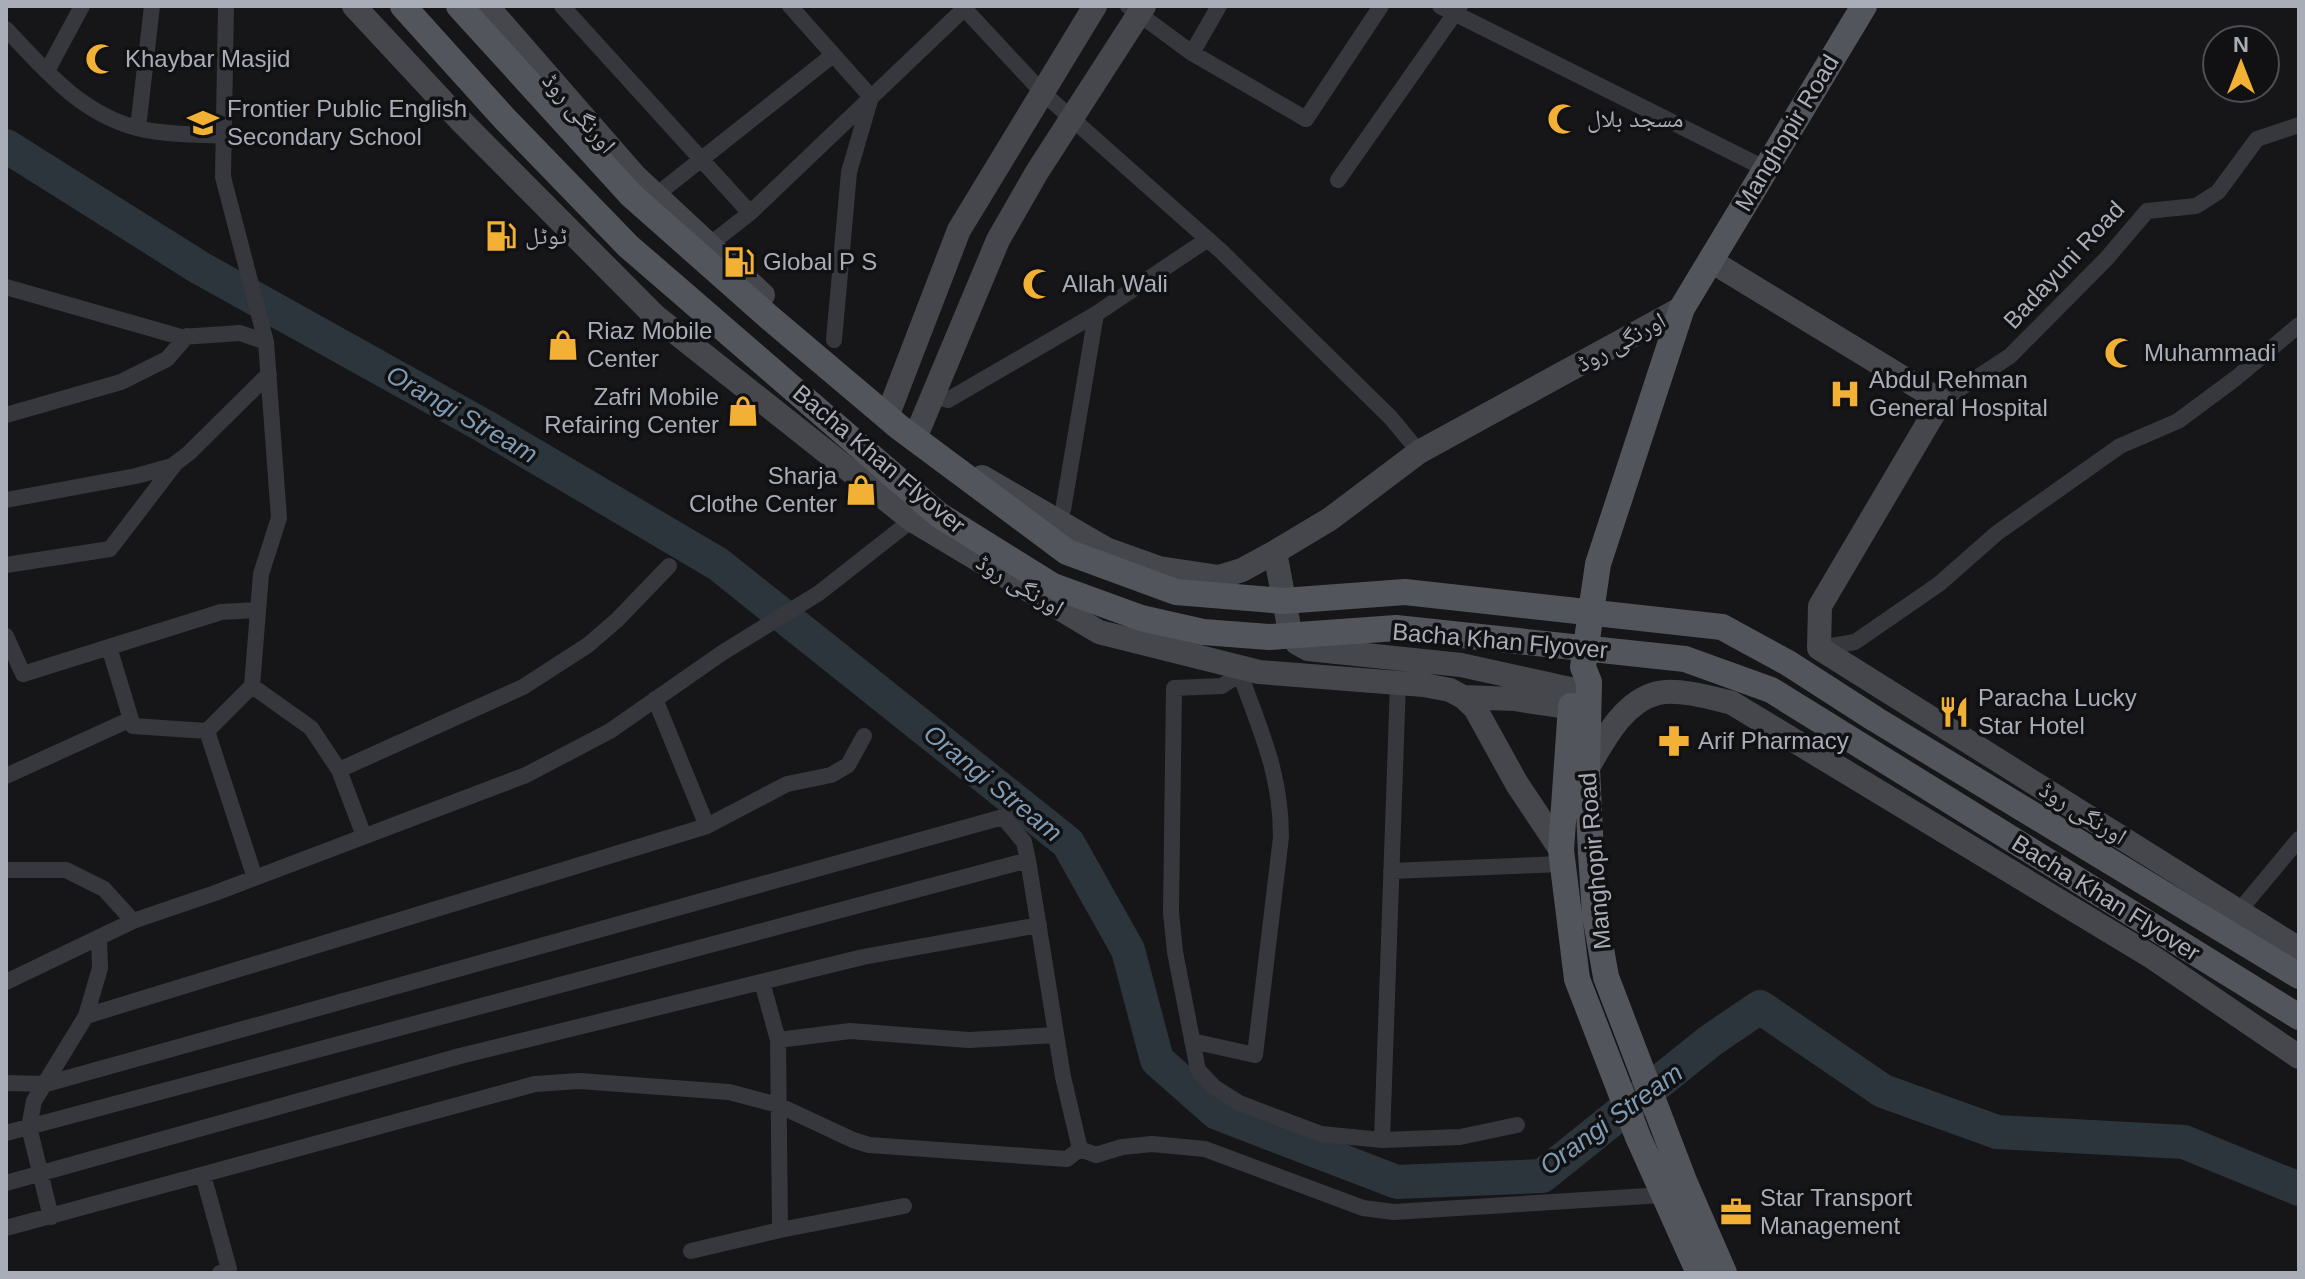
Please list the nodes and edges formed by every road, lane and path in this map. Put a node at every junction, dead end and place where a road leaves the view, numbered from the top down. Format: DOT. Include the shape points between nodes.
graph roads {
  1 [pos="82,6"];
  2 [pos="152,6"];
  3 [pos="226,6"];
  4 [pos="354,6"];
  5 [pos="403,6"];
  6 [pos="459,6"];
  7 [pos="487,6"];
  8 [pos="562,6"];
  9 [pos="790,6"];
  10 [pos="1095,6"];
  11 [pos="1219,6"];
  12 [pos="1381,6"];
  13 [pos="1864,6"];
  14 [pos="965,7"];
  15 [pos="1137,9"];
  16 [pos="1451,9"];
  17 [pos="6,29"];
  18 [pos="1192,53"];
  19 [pos="833,55"];
  20 [pos="47,71"];
  21 [pos="1042,92"];
  22 [pos="871,97"];
  23 [pos="1072,118"];
  24 [pos="2299,125"];
  25 [pos="138,128"];
  26 [pos="223,136"];
  27 [pos="701,159"];
  28 [pos="1766,169"];
  29 [pos="1338,180"];
  30 [pos="655,196"];
  31 [pos="750,213"];
  32 [pos="1208,239"];
  33 [pos="709,245"];
  34 [pos="1711,261"];
  35 [pos="6,287"];
  36 [pos="1682,308"];
  37 [pos="1096,314"];
  38 [pos="2299,325"];
  39 [pos="187,336"];
  40 [pos="834,340"];
  41 [pos="266,342"];
  42 [pos="269,374"];
  43 [pos="934,396"];
  44 [pos="1941,401"];
  45 [pos="890,409"];
  46 [pos="6,415"];
  47 [pos="918,431"];
  48 [pos="1419,452"];
  49 [pos="176,462"];
  50 [pos="6,500"];
  51 [pos="1063,510"];
  52 [pos="912,520"];
  53 [pos="1275,552"];
  54 [pos="6,565"];
  55 [pos="669,566"];
  56 [pos="258,610"];
  57 [pos="6,636"];
  58 [pos="109,647"];
  59 [pos="1819,648"];
  60 [pos="11,661"];
  61 [pos="1244,671"];
  62 [pos="1398,683"];
  63 [pos="252,686"];
  64 [pos="1580,694"];
  65 [pos="1463,697"];
  66 [pos="655,699"];
  67 [pos="131,719"];
  68 [pos="207,731"];
  69 [pos="864,736"];
  70 [pos="1587,769"];
  71 [pos="339,770"];
  72 [pos="6,776"];
  73 [pos="707,826"];
  74 [pos="364,836"];
  75 [pos="2299,839"];
  76 [pos="1562,857"];
  77 [pos="1028,860"];
  78 [pos="6,870"];
  79 [pos="1391,871"];
  80 [pos="255,878"];
  81 [pos="2239,911"];
  82 [pos="133,921"];
  83 [pos="1039,925"];
  84 [pos="99,937"];
  85 [pos="2299,949"];
  86 [pos="2299,976"];
  87 [pos="6,982"];
  88 [pos="762,982"];
  89 [pos="86,1016"];
  90 [pos="2299,1017"];
  91 [pos="1056,1035"];
  92 [pos="778,1040"];
  93 [pos="1192,1041"];
  94 [pos="2299,1057"];
  95 [pos="6,1083"];
  96 [pos="46,1084"];
  97 [pos="778,1105"];
  98 [pos="1517,1125"];
  99 [pos="29,1127"];
  100 [pos="6,1133"];
  101 [pos="1382,1140"];
  102 [pos="1080,1149"];
  103 [pos="40,1175"];
  104 [pos="203,1175"];
  105 [pos="6,1183"];
  106 [pos="1668,1187"];
  107 [pos="904,1206"];
  108 [pos="51,1217"];
  109 [pos="6,1228"];
  110 [pos="780,1230"];
  111 [pos="691,1251"];
  112 [pos="220,1273"];
  113 [pos="1699,1273"];
  114 [pos="1724,1273"];
  1 -- 20 [label="street"];
  2 -- 25 [label="street"];
  3 -- 26 [label="street"];
  4 -- 52 [label="street, اورنگی روڈ" via="655,316"];
  5 -- 90 [label="main road, Bacha Khan Flyover, bridge" via="628,246 939,515 1053,586 1141,618 1203,632 1269,637 1396,628 1685,659 1771,690"];
  6 -- 86 [label="main road, Bacha Khan Flyover, bridge" via="642,205 899,427 1067,552 1176,592 1283,601 1405,592 1722,627"];
  7 -- 30 [label="street, اورنگی روڈ"];
  8 -- 27 [label="street"];
  9 -- 19 [label="street"];
  10 -- 21 [label="street"];
  11 -- 18 [label="street"];
  12 -- 18 [label="street" via="1306,119"];
  13 -- 28 [label="main road, Manghopir Road"];
  14 -- 21 [label="street"];
  14 -- 22 [label="street"];
  15 -- 18 [label="street"];
  15 -- 23 [label="street"];
  16 -- 28 [label="street"];
  16 -- 29 [label="street"];
  17 -- 20 [label="street"];
  19 -- 22 [label="street"];
  19 -- 27 [label="street"];
  20 -- 25 [label="street" via="95,113"];
  21 -- 23 [label="street"];
  21 -- 45 [label="street" via="959,230"];
  22 -- 31 [label="street"];
  22 -- 40 [label="street" via="849,172"];
  23 -- 32 [label="street"];
  23 -- 43 [label="street" via="998,240"];
  24 -- 44 [label="street, Badayuni Road" via="2257,139 2218,192 2196,206 2147,211 2010,356"];
  25 -- 26 [label="street"];
  26 -- 41 [label="street" via="223,177"];
  27 -- 30 [label="street"];
  27 -- 31 [label="street"];
  28 -- 34 [label="main road, Manghopir Road"];
  30 -- 33 [label="street, اورنگی روڈ"];
  31 -- 33 [label="street"];
  32 -- 37 [label="street"];
  32 -- 48 [label="street" via="1391,418"];
  33 -- 45 [label="street, اورنگی روڈ"];
  34 -- 36 [label="main road, Manghopir Road"];
  34 -- 44 [label="street"];
  35 -- 39 [label="street"];
  36 -- 48 [label="street, اورنگی روڈ"];
  36 -- 64 [label="main road, Manghopir Road" via="1598,564"];
  37 -- 43 [label="street" via="948,400"];
  37 -- 51 [label="street"];
  38 -- 59 [label="street" via="2178,421 2120,446 1855,642"];
  39 -- 41 [label="street" via="240,333"];
  39 -- 46 [label="street" via="167,359 121,382"];
  41 -- 42 [label="street"];
  42 -- 49 [label="street"];
  42 -- 56 [label="street" via="279,518 261,574"];
  43 -- 47 [label="street"];
  44 -- 59 [label="street" via="1820,606"];
  45 -- 47 [label="street, اورنگی روڈ"];
  47 -- 53 [label="street, اورنگی روڈ" via="969,469 1106,549 1159,568 1219,577"];
  48 -- 53 [label="street, اورنگی روڈ" via="1330,519"];
  49 -- 50 [label="street" via="136,476"];
  49 -- 54 [label="street" via="110,549"];
  52 -- 61 [label="street, اورنگی روڈ" via="1099,632"];
  52 -- 66 [label="street" via="819,593"];
  53 -- 64 [label="street" via="1290,632 1308,649 1461,665"];
  55 -- 71 [label="street" via="588,645 523,687"];
  56 -- 58 [label="street" via="221,612"];
  56 -- 63 [label="street"];
  57 -- 60 [label="street"];
  58 -- 60 [label="street" via="23,674"];
  58 -- 67 [label="street"];
  59 -- 81 [label="street, اورنگی روڈ"];
  61 -- 62 [label="street, اورنگی روڈ"];
  61 -- 93 [label="street" via="1222,686 1174,688 1171,912"];
  61 -- 93 [label="street" via="1275,768 1281,808 1255,1055"];
  62 -- 65 [label="street, اورنگی روڈ" via="1450,690"];
  62 -- 79 [label="street"];
  63 -- 68 [label="street"];
  63 -- 71 [label="street" via="311,728"];
  64 -- 65 [label="street, اورنگی روڈ"];
  64 -- 70 [label="main road, Manghopir Road"];
  64 -- 76 [label="main road, Manghopir Road"];
  65 -- 76 [label="street" via="1475,708"];
  66 -- 73 [label="street"];
  66 -- 74 [label="street" via="610,731 526,775"];
  67 -- 68 [label="street" via="133,726"];
  67 -- 72 [label="street"];
  68 -- 80 [label="street"];
  69 -- 73 [label="street" via="848,765 831,775 787,784"];
  70 -- 94 [label="street" via="1607,733 1633,706 1658,693 1732,703 2152,957"];
  70 -- 106 [label="main road, Manghopir Road" via="1595,915 1606,977"];
  71 -- 74 [label="street"];
  73 -- 89 [label="street"];
  74 -- 80 [label="street"];
  75 -- 81 [label="street"];
  76 -- 79 [label="street"];
  76 -- 106 [label="main road, Manghopir Road" via="1577,979"];
  77 -- 83 [label="street"];
  77 -- 96 [label="street" via="1024,842 1003,817"];
  77 -- 99 [label="street"];
  78 -- 82 [label="street" via="66,870 104,889"];
  79 -- 101 [label="street"];
  80 -- 82 [label="street"];
  81 -- 85 [label="street, اورنگی روڈ"];
  82 -- 84 [label="street"];
  83 -- 88 [label="street" via="863,957"];
  83 -- 91 [label="street"];
  84 -- 87 [label="street"];
  84 -- 89 [label="street" via="100,968"];
  88 -- 92 [label="street"];
  88 -- 103 [label="street" via="460,1056"];
  89 -- 96 [label="street"];
  91 -- 92 [label="street" via="969,1040 850,1031"];
  91 -- 102 [label="street"];
  92 -- 97 [label="street"];
  93 -- 101 [label="street" via="1198,1070 1239,1103 1321,1134"];
  95 -- 96 [label="street"];
  96 -- 99 [label="street" via="34,1101"];
  97 -- 102 [label="street" via="869,1145 1067,1159"];
  97 -- 104 [label="street" via="729,1092 579,1081 535,1084"];
  97 -- 110 [label="street"];
  98 -- 101 [label="street" via="1460,1137"];
  99 -- 100 [label="street"];
  99 -- 103 [label="street"];
  102 -- 106 [label="street" via="1096,1155 1152,1144 1205,1149 1363,1208 1394,1212"];
  103 -- 105 [label="street"];
  103 -- 108 [label="street"];
  104 -- 108 [label="street"];
  104 -- 112 [label="street" via="229,1269"];
  106 -- 113 [label="main road, Manghopir Road"];
  106 -- 114 [label="main road, Manghopir Road"];
  107 -- 110 [label="street"];
  108 -- 109 [label="street"];
  110 -- 111 [label="street"];
}
